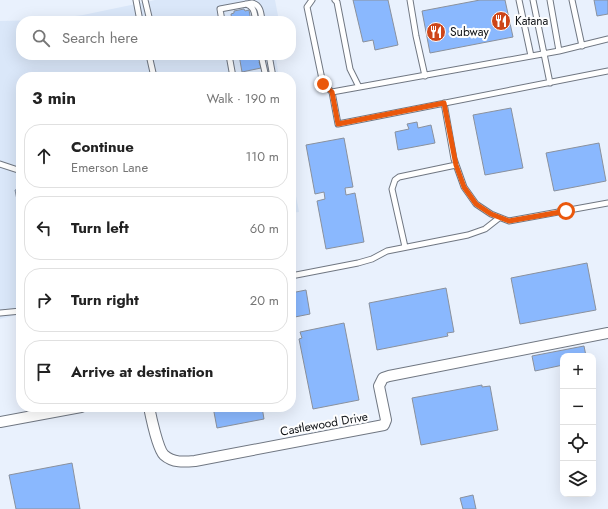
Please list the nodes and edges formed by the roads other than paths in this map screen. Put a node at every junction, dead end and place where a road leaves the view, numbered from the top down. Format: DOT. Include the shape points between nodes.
graph roads {
  1 [pos="136,0"];
  2 [pos="145,0"];
  3 [pos="312,0"];
  4 [pos="335,0"];
  5 [pos="410,0"];
  6 [pos="519,0"];
  7 [pos="533,0"];
  8 [pos="550,0"];
  9 [pos="572,0"];
  10 [pos="245,4"];
  11 [pos="139,16"];
  12 [pos="149,16"];
  13 [pos="221,16"];
  14 [pos="255,16"];
  15 [pos="261,16"];
  16 [pos="608,39"];
  17 [pos="582,46"];
  18 [pos="559,51"];
  19 [pos="545,54"];
  20 [pos="531,56"];
  21 [pos="150,60"];
  22 [pos="230,60"];
  23 [pos="262,60"];
  24 [pos="270,60"];
  25 [pos="608,71"];
  26 [pos="153,72"];
  27 [pos="232,72"];
  28 [pos="265,72"];
  29 [pos="272,72"];
  30 [pos="425,76"];
  31 [pos="550,82"];
  32 [pos="360,87"];
  33 [pos="332,92"];
  34 [pos="444,103"];
  35 [pos="0,164"];
  36 [pos="456,165"];
  37 [pos="16,169"];
  38 [pos="608,203"];
  39 [pos="499,218"];
  40 [pos="405,247"];
  41 [pos="296,275"];
  42 [pos="16,311"];
  43 [pos="0,313"];
  44 [pos="608,333"];
  45 [pos="54,412"];
  46 [pos="150,412"];
  47 [pos="0,422"];
  1 -- 11 [label="lane"];
  2 -- 12 [label="lane"];
  3 -- 33 [label="lane" via="307,7 323,84"];
  4 -- 32 [label="lane" via="338,2 350,69"];
  5 -- 30 [label="lane"];
  6 -- 20 [label="lane"];
  7 -- 19 [label="lane"];
  8 -- 18 [label="lane"];
  9 -- 17 [label="lane"];
  10 -- 13 [label="lane" via="220,9"];
  10 -- 14 [label="lane" via="253,8"];
  10 -- 15 [label="lane" via="257,5"];
  16 -- 17 [label="lane"];
  17 -- 18 [label="lane"];
  18 -- 19 [label="lane"];
  19 -- 20 [label="lane"];
  19 -- 31 [label="lane"];
  20 -- 30 [label="lane"];
  21 -- 26 [label="lane"];
  22 -- 27 [label="lane"];
  23 -- 28 [label="lane"];
  24 -- 29 [label="lane"];
  25 -- 31 [label="lane"];
  30 -- 32 [label="lane"];
  31 -- 34 [label="lane"];
  32 -- 33 [label="lane"];
  33 -- 34 [label="lane" via="338,124"];
  34 -- 36 [label="lane"];
  35 -- 37 [label="lane"];
  36 -- 39 [label="lane" via="464,187 476,204"];
  36 -- 40 [label="lane" via="395,180 392,189"];
  38 -- 39 [label="lane" via="509,221"];
  39 -- 40 [label="lane" via="485,229 468,235"];
  40 -- 41 [label="lane" via="387,251 358,263"];
  42 -- 43 [label="lane"];
  44 -- 46 [label="street, Castlewood Drive" via="389,376 383,378 379,386 386,420 384,425 194,461 182,462 164,455"];
  45 -- 47 [label="street"];
}
